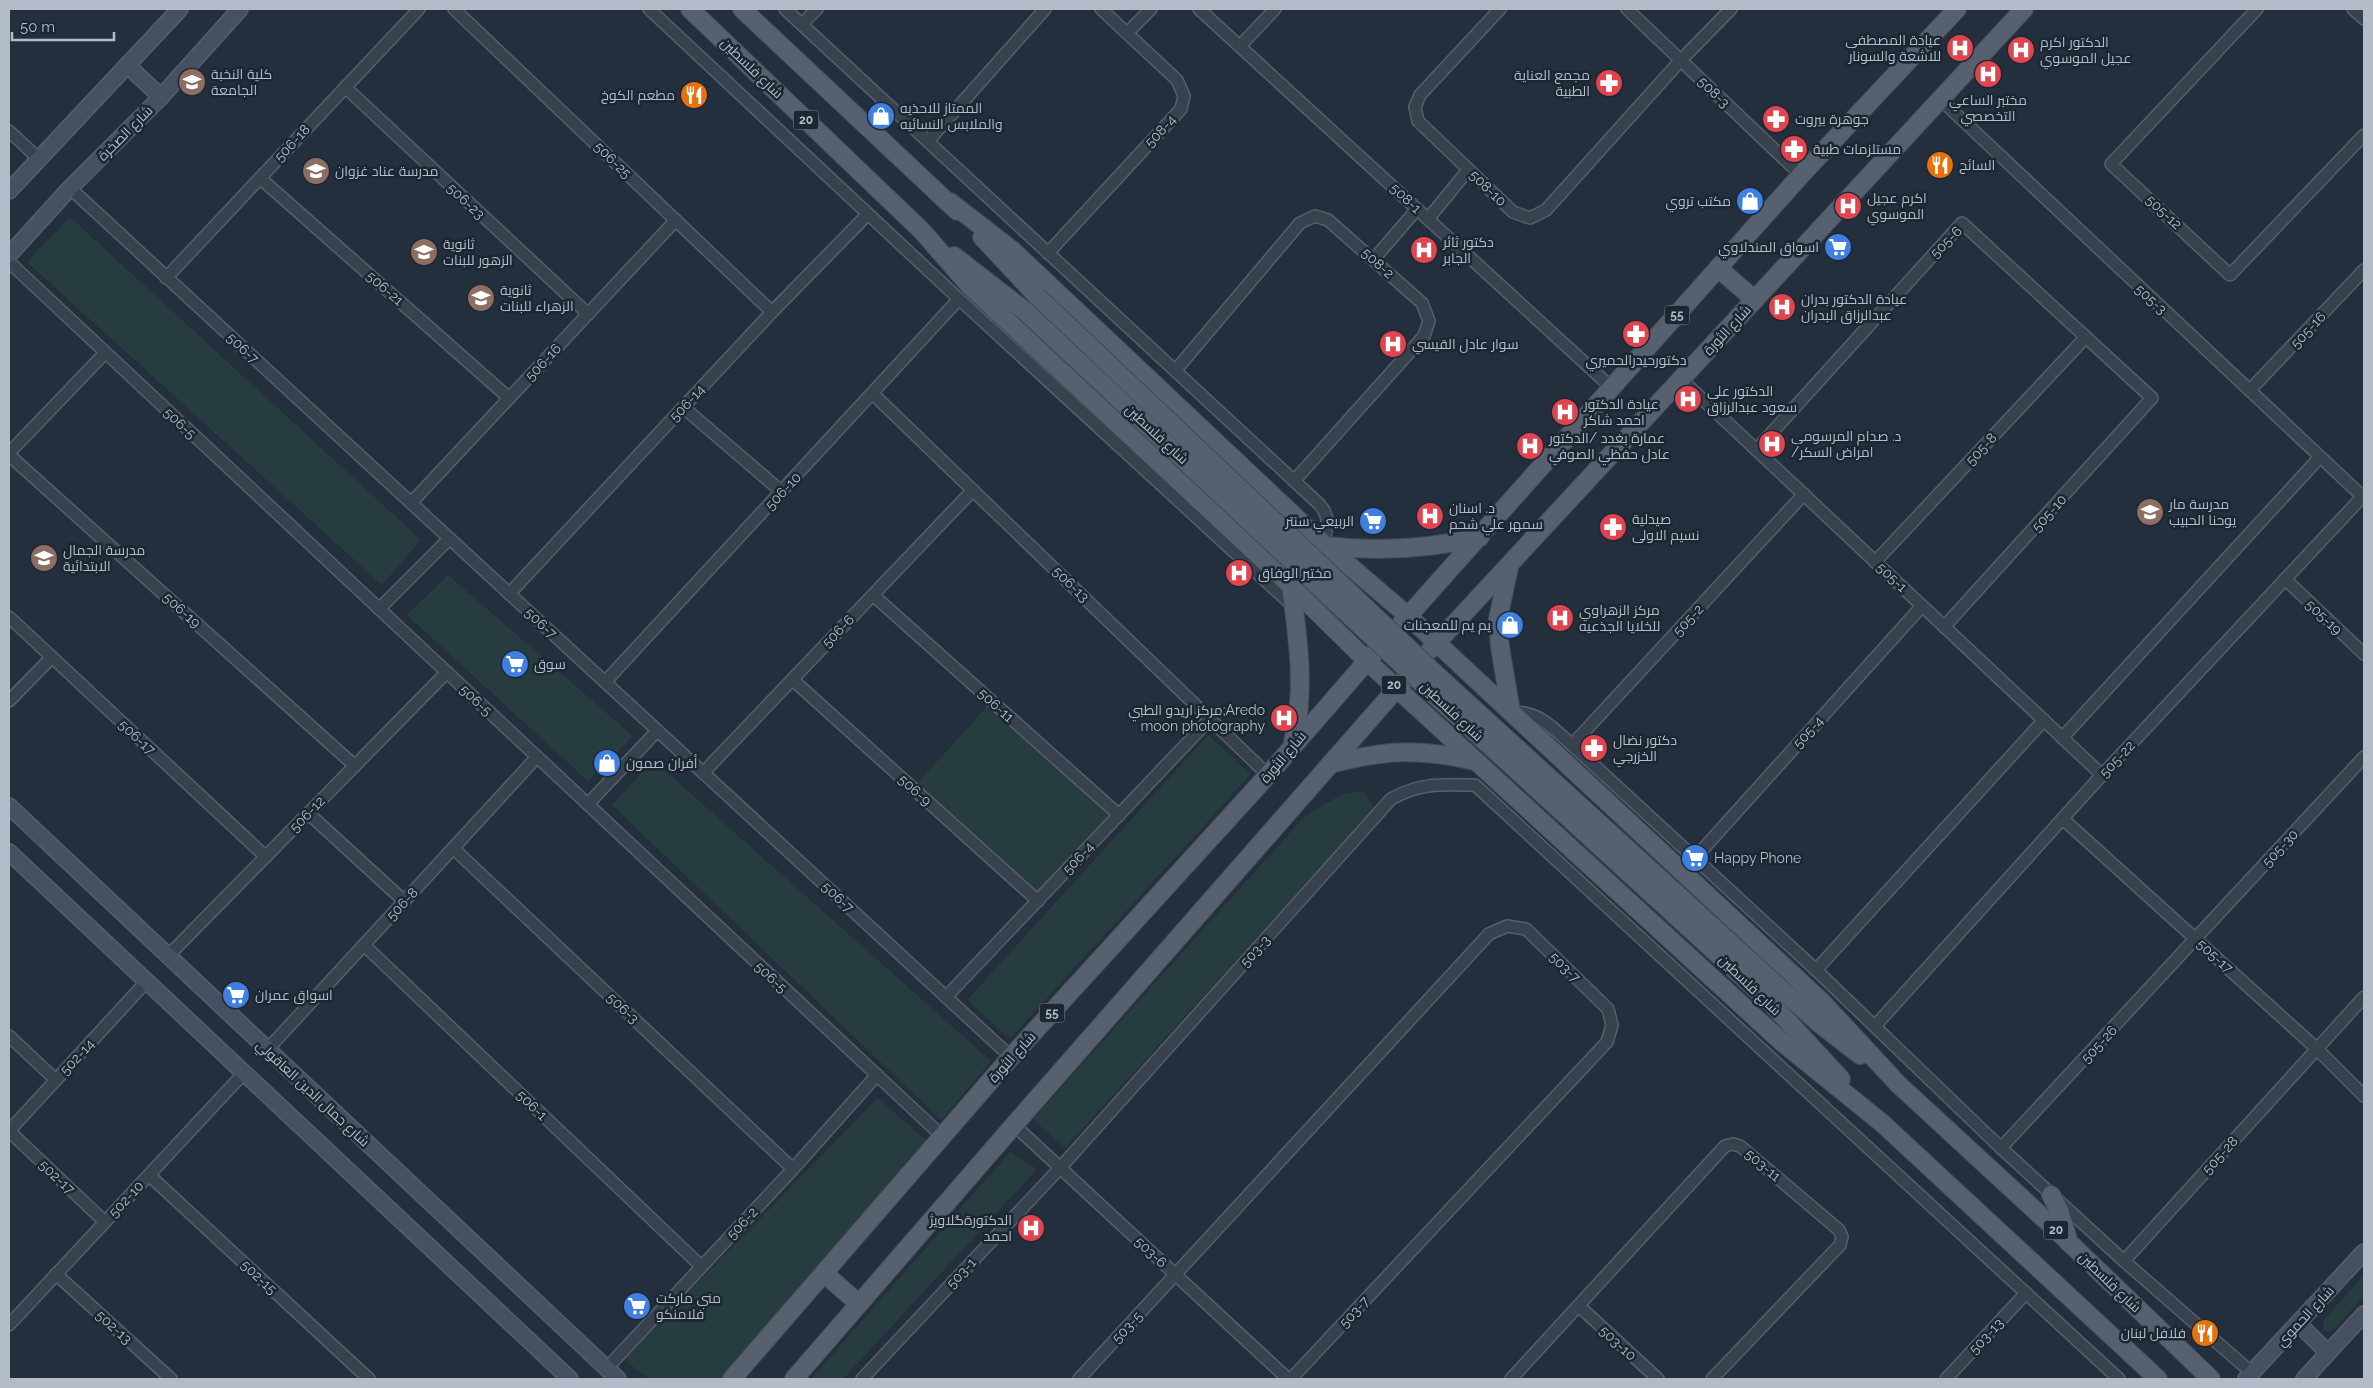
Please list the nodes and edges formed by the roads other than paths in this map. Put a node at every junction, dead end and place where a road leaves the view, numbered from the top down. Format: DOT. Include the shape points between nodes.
graph roads {
  1 [pos="180,9"];
  2 [pos="240,9"];
  3 [pos="419,9"];
  4 [pos="454,9"];
  5 [pos="649,9"];
  6 [pos="690,9"];
  7 [pos="742,9"];
  8 [pos="785,9"];
  9 [pos="817,9"];
  10 [pos="1045,9"];
  11 [pos="1101,9"];
  12 [pos="1151,9"];
  13 [pos="1199,9"];
  14 [pos="1275,9"];
  15 [pos="1500,9"];
  16 [pos="1627,9"];
  17 [pos="1730,9"];
  18 [pos="1957,9"];
  19 [pos="2024,9"];
  20 [pos="2257,9"];
  21 [pos="2353,9"];
  22 [pos="2364,19"];
  23 [pos="802,24"];
  24 [pos="1127,33"];
  25 [pos="1240,46"];
  26 [pos="1680,60"];
  27 [pos="127,65"];
  28 [pos="345,87"];
  29 [pos="161,97"];
  30 [pos="1940,99"];
  31 [pos="9,131"];
  32 [pos="2364,135"];
  33 [pos="928,141"];
  34 [pos="39,159"];
  35 [pos="1468,170"];
  36 [pos="1801,175"];
  37 [pos="260,178"];
  38 [pos="70,188"];
  39 [pos="9,191"];
  40 [pos="950,202"];
  41 [pos="1417,209"];
  42 [pos="868,214"];
  43 [pos="1428,219"];
  44 [pos="676,220"];
  45 [pos="922,231"];
  46 [pos="1048,253"];
  47 [pos="9,255"];
  48 [pos="1374,259"];
  49 [pos="9,262"];
  50 [pos="1718,268"];
  51 [pos="2364,270"];
  52 [pos="166,278"];
  53 [pos="958,299"];
  54 [pos="1755,300"];
  55 [pos="772,312"];
  56 [pos="588,314"];
  57 [pos="2086,337"];
  58 [pos="105,353"];
  59 [pos="1175,371"];
  60 [pos="1682,380"];
  61 [pos="1612,388"];
  62 [pos="2251,390"];
  63 [pos="873,394"];
  64 [pos="510,398"];
  65 [pos="2152,398"];
  66 [pos="683,407"];
  67 [pos="1756,450"];
  68 [pos="9,454"];
  69 [pos="2320,457"];
  70 [pos="1294,481"];
  71 [pos="973,490"];
  72 [pos="782,492"];
  73 [pos="1804,494"];
  74 [pos="2363,496"];
  75 [pos="411,503"];
  76 [pos="1480,537"];
  77 [pos="449,539"];
  78 [pos="1324,544"];
  79 [pos="1875,562"];
  80 [pos="1509,565"];
  81 [pos="2285,579"];
  82 [pos="1291,586"];
  83 [pos="509,594"];
  84 [pos="874,595"];
  85 [pos="1293,606"];
  86 [pos="1922,606"];
  87 [pos="379,609"];
  88 [pos="9,617"];
  89 [pos="1404,620"];
  90 [pos="1944,627"];
  91 [pos="1433,647"];
  92 [pos="2364,654"];
  93 [pos="1372,656"];
  94 [pos="52,657"];
  95 [pos="447,672"];
  96 [pos="793,680"];
  97 [pos="605,682"];
  98 [pos="1401,683"];
  99 [pos="9,701"];
  100 [pos="1511,712"];
  101 [pos="1210,719"];
  102 [pos="2044,720"];
  103 [pos="658,731"];
  104 [pos="2062,738"];
  105 [pos="1572,745"];
  106 [pos="1292,746"];
  107 [pos="538,757"];
  108 [pos="2364,757"];
  109 [pos="1477,762"];
  110 [pos="1330,764"];
  111 [pos="355,766"];
  112 [pos="704,773"];
  113 [pos="1268,775"];
  114 [pos="2102,775"];
  115 [pos="588,804"];
  116 [pos="9,806"];
  117 [pos="308,813"];
  118 [pos="1119,814"];
  119 [pos="2062,819"];
  120 [pos="453,848"];
  121 [pos="9,852"];
  122 [pos="266,857"];
  123 [pos="1694,858"];
  124 [pos="404,901"];
  125 [pos="1038,901"];
  126 [pos="2196,939"];
  127 [pos="364,945"];
  128 [pos="167,957"];
  129 [pos="1816,970"];
  130 [pos="146,982"];
  131 [pos="1776,996"];
  132 [pos="946,997"];
  133 [pos="2364,997"];
  134 [pos="1875,1026"];
  135 [pos="9,1036"];
  136 [pos="2316,1048"];
  137 [pos="267,1050"];
  138 [pos="1012,1057"];
  139 [pos="243,1074"];
  140 [pos="876,1075"];
  141 [pos="56,1080"];
  142 [pos="1898,1084"];
  143 [pos="2364,1096"];
  144 [pos="1882,1123"];
  145 [pos="1014,1125"];
  146 [pos="9,1131"];
  147 [pos="943,1137"];
  148 [pos="2001,1148"];
  149 [pos="793,1168"];
  150 [pos="1060,1168"];
  151 [pos="149,1175"];
  152 [pos="2051,1194"];
  153 [pos="105,1222"];
  154 [pos="2069,1243"];
  155 [pos="2364,1252"];
  156 [pos="2124,1262"];
  157 [pos="701,1266"];
  158 [pos="824,1273"];
  159 [pos="56,1274"];
  160 [pos="1176,1275"];
  161 [pos="2026,1293"];
  162 [pos="859,1304"];
  163 [pos="1579,1306"];
  164 [pos="2364,1314"];
  165 [pos="2298,1323"];
  166 [pos="9,1324"];
  167 [pos="2328,1353"];
  168 [pos="606,1369"];
  169 [pos="2249,1376"];
  170 [pos="172,1379"];
  171 [pos="369,1379"];
  172 [pos="570,1379"];
  173 [pos="618,1379"];
  174 [pos="732,1379"];
  175 [pos="794,1379"];
  176 [pos="862,1379"];
  177 [pos="1079,1379"];
  178 [pos="1288,1379"];
  179 [pos="1291,1379"];
  180 [pos="1511,1379"];
  181 [pos="1658,1379"];
  182 [pos="1712,1379"];
  183 [pos="1946,1379"];
  184 [pos="2119,1379"];
  185 [pos="2158,1379"];
  186 [pos="2211,1379"];
  187 [pos="2304,1379"];
  1 -- 27 [label="street"];
  2 -- 29 [label="street, شارع الصخرة"];
  3 -- 28 [label="street, 506-18"];
  4 -- 44 [label="street, 506-25"];
  5 -- 42 [label="street"];
  6 -- 45 [label="main road, شارع فلسطين / 20"];
  7 -- 40 [label="main road, شارع فلسطين / 20"];
  8 -- 23 [label="street"];
  9 -- 23 [label="street"];
  10 -- 33 [label="street"];
  11 -- 24 [label="street, 508-4"];
  12 -- 24 [label="street"];
  13 -- 25 [label="street, 508-1"];
  14 -- 25 [label="street"];
  15 -- 35 [label="street, 508-10" via="1420,95 1415,107 1418,121"];
  16 -- 26 [label="street, 508-3"];
  17 -- 26 [label="street, 508-10"];
  18 -- 36 [label="main road, 55"];
  19 -- 30 [label="main road, شارع الثورة"];
  20 -- 32 [label="street, 505-12" via="2111,164 2230,275"];
  21 -- 22 [label="street"];
  23 -- 33 [label="street"];
  24 -- 46 [label="street, 508-4" via="1177,80 1184,96 1181,109"];
  25 -- 41 [label="street, 508-1"];
  26 -- 35 [label="street, 508-10" via="1546,210 1530,218 1513,212"];
  26 -- 36 [label="street, 508-3"];
  27 -- 29 [label="street"];
  27 -- 34 [label="street"];
  28 -- 37 [label="street, 506-18"];
  28 -- 56 [label="street, 506-23"];
  29 -- 38 [label="street, شارع الصخرة"];
  30 -- 54 [label="main road, شارع الثورة"];
  30 -- 62 [label="street, 505-3"];
  31 -- 34 [label="street"];
  33 -- 46 [label="street"];
  34 -- 39 [label="street"];
  35 -- 43 [label="street"];
  36 -- 50 [label="main road, 55"];
  37 -- 52 [label="street, 506-18"];
  37 -- 64 [label="street, 506-21"];
  38 -- 47 [label="street, شارع الصخرة"];
  38 -- 52 [label="street, 506-7"];
  40 -- 78 [label="main road, شارع فلسطين / 20" via="1012,250"];
  40 -- 131 [label="main road, شارع فلسطين / 20, bridge" via="1038,297"];
  41 -- 43 [label="street, 508-1"];
  41 -- 48 [label="street"];
  42 -- 53 [label="street"];
  42 -- 55 [label="street, 506-14"];
  43 -- 61 [label="street, 508-1"];
  44 -- 55 [label="street, 506-25"];
  44 -- 56 [label="street, 506-16"];
  45 -- 82 [label="main road, شارع فلسطين / 20" via="970,286"];
  45 -- 131 [label="main road, شارع فلسطين / 20, bridge" via="1025,311 1430,691"];
  46 -- 59 [label="street"];
  48 -- 59 [label="street, 508-2" via="1328,220 1315,216 1300,222"];
  48 -- 70 [label="street, 508-2" via="1422,303 1429,321 1424,336"];
  49 -- 58 [label="street, 506-5"];
  50 -- 54 [label="main road"];
  50 -- 61 [label="main road, 55"];
  51 -- 62 [label="street, 505-16"];
  52 -- 75 [label="street, 506-7"];
  53 -- 63 [label="street, 506-10"];
  53 -- 85 [label="street"];
  54 -- 60 [label="main road, شارع الثورة"];
  55 -- 66 [label="street, 506-14"];
  56 -- 64 [label="street, 506-16"];
  57 -- 65 [label="street, 505-6"];
  57 -- 67 [label="street, 505-6" via="1962,223"];
  57 -- 79 [label="street, 505-8"];
  58 -- 68 [label="street"];
  58 -- 87 [label="street, 506-5"];
  59 -- 70 [label="street"];
  60 -- 67 [label="street, 505-1"];
  60 -- 80 [label="main road, شارع الثورة"];
  61 -- 76 [label="main road, 55"];
  62 -- 69 [label="street, 505-3"];
  63 -- 71 [label="street, 506-13"];
  63 -- 72 [label="street, 506-10"];
  64 -- 75 [label="street, 506-16"];
  65 -- 90 [label="street, 505-10"];
  66 -- 72 [label="street"];
  66 -- 83 [label="street, 506-14"];
  67 -- 73 [label="street, 505-1"];
  68 -- 111 [label="street, 506-19"];
  69 -- 74 [label="street, 505-3"];
  69 -- 104 [label="street"];
  70 -- 78 [label="street" via="1326,515"];
  71 -- 84 [label="street, 506-6"];
  71 -- 101 [label="street, 506-13"];
  72 -- 97 [label="street, 506-10"];
  73 -- 79 [label="street, 505-1"];
  73 -- 105 [label="street, 505-2"];
  74 -- 81 [label="street, 505-22"];
  75 -- 77 [label="street, 506-7"];
  76 -- 78 [label="main road" via="1404,549 1352,549"];
  76 -- 89 [label="main road, 55"];
  77 -- 83 [label="street, 506-7"];
  77 -- 87 [label="street"];
  78 -- 89 [label="main road, شارع فلسطين / 20"];
  79 -- 86 [label="street, 505-1"];
  80 -- 91 [label="main road, شارع الثورة"];
  80 -- 100 [label="main road" via="1498,619"];
  81 -- 92 [label="street, 505-19"];
  81 -- 114 [label="street, 505-22"];
  82 -- 85 [label="main road"];
  82 -- 93 [label="main road, شارع فلسطين / 20"];
  83 -- 97 [label="street, 506-7"];
  84 -- 96 [label="street, 506-6"];
  84 -- 118 [label="street, 506-11"];
  85 -- 106 [label="main road" via="1300,713"];
  86 -- 90 [label="street, 505-1"];
  86 -- 123 [label="street, 505-4"];
  87 -- 95 [label="street, 506-5"];
  88 -- 94 [label="street, 506-17"];
  89 -- 91 [label="main road, شارع فلسطين / 20"];
  90 -- 102 [label="street, 505-1"];
  91 -- 100 [label="main road, شارع فلسطين / 20"];
  93 -- 98 [label="main road, شارع فلسطين / 20"];
  93 -- 106 [label="main road, شارع الثورة / 55"];
  94 -- 99 [label="street"];
  94 -- 122 [label="street, 506-17"];
  95 -- 107 [label="street, 506-5"];
  95 -- 111 [label="street, 506-12"];
  96 -- 112 [label="street, 506-6"];
  96 -- 125 [label="street, 506-9"];
  97 -- 103 [label="street, 506-7"];
  98 -- 109 [label="main road, شارع فلسطين / 20"];
  98 -- 110 [label="main road"];
  100 -- 105 [label="street" via="1541,718"];
  100 -- 142 [label="main road, شارع فلسطين / 20" via="1822,1002"];
  101 -- 113 [label="street, 506-13"];
  101 -- 118 [label="street, 506-4"];
  102 -- 104 [label="street, 505-1"];
  102 -- 129 [label="street"];
  103 -- 112 [label="street, 506-7"];
  103 -- 115 [label="street"];
  104 -- 114 [label="street, 505-1"];
  105 -- 123 [label="street"];
  106 -- 113 [label="main road, شارع الثورة / 55"];
  107 -- 115 [label="street, 506-5"];
  107 -- 120 [label="street, 506-8"];
  108 -- 126 [label="street, 505-30"];
  109 -- 110 [label="main road" via="1442,753 1403,750"];
  109 -- 144 [label="main road, شارع فلسطين / 20" via="1783,1043"];
  110 -- 145 [label="main road"];
  111 -- 117 [label="street, 506-12"];
  112 -- 132 [label="street, 506-7"];
  113 -- 138 [label="main road, شارع الثورة / 55"];
  114 -- 119 [label="street, 505-22"];
  115 -- 140 [label="street, 506-5"];
  116 -- 128 [label="street, شارع جمال الدين العاقولي"];
  117 -- 122 [label="street, 506-12"];
  117 -- 124 [label="street"];
  118 -- 125 [label="street, 506-4"];
  119 -- 126 [label="street, 505-17"];
  119 -- 134 [label="street, 505-22"];
  120 -- 124 [label="street, 506-8"];
  120 -- 149 [label="street, 506-3"];
  121 -- 130 [label="street"];
  122 -- 128 [label="street, 506-12"];
  123 -- 129 [label="street"];
  124 -- 127 [label="street, 506-8"];
  125 -- 132 [label="street, 506-4"];
  126 -- 136 [label="street, 505-17"];
  126 -- 148 [label="street, 505-26"];
  127 -- 137 [label="street, 506-8"];
  127 -- 157 [label="street, 506-1"];
  128 -- 137 [label="street, شارع جمال الدين العاقولي"];
  129 -- 134 [label="street"];
  130 -- 139 [label="street"];
  130 -- 141 [label="street, 502-14"];
  131 -- 142 [label="main road, شارع فلسطين / 20" via="1820,1024"];
  131 -- 144 [label="main road, شارع فلسطين / 20"];
  132 -- 138 [label="street, 506-7"];
  133 -- 136 [label="street"];
  134 -- 148 [label="street"];
  135 -- 141 [label="street"];
  136 -- 143 [label="street, 505-17"];
  136 -- 156 [label="street, 505-28"];
  137 -- 168 [label="street, شارع جمال الدين العاقولي"];
  138 -- 147 [label="main road, شارع الثورة / 55"];
  139 -- 151 [label="street, 502-10"];
  139 -- 172 [label="street"];
  140 -- 147 [label="street, 506-5"];
  140 -- 149 [label="street, 506-2"];
  141 -- 146 [label="street, 502-14"];
  142 -- 154 [label="main road, شارع فلسطين / 20"];
  144 -- 185 [label="main road, شارع فلسطين / 20"];
  145 -- 150 [label="street, 503-6"];
  145 -- 162 [label="main road"];
  146 -- 153 [label="street, 502-17"];
  147 -- 158 [label="main road, شارع الثورة / 55"];
  148 -- 152 [label="street"];
  149 -- 157 [label="street, 506-2"];
  150 -- 160 [label="street, 503-6"];
  150 -- 161 [label="street, 503-3" via="1391,799 1410,788 1475,785"];
  150 -- 176 [label="street, 503-1"];
  151 -- 153 [label="street, 502-10"];
  151 -- 171 [label="street, 502-15"];
  152 -- 154 [label="main road" via="2066,1226"];
  152 -- 156 [label="street"];
  153 -- 159 [label="street, 502-10"];
  154 -- 186 [label="main road, شارع فلسطين / 20"];
  155 -- 165 [label="street, شارع الحموي"];
  156 -- 169 [label="street"];
  157 -- 168 [label="street, 506-2"];
  158 -- 162 [label="main road"];
  158 -- 174 [label="main road, شارع الثورة / 55"];
  159 -- 166 [label="street, 502-10"];
  159 -- 170 [label="street, 502-13"];
  160 -- 177 [label="street, 503-5"];
  160 -- 178 [label="street, 503-6"];
  160 -- 179 [label="street, 503-7" via="1490,934 1508,926 1526,929 1608,1009 1612,1025 1607,1042"];
  161 -- 183 [label="street, 503-13"];
  161 -- 184 [label="street"];
  162 -- 175 [label="main road"];
  163 -- 180 [label="street, 503-11"];
  163 -- 181 [label="street, 503-10"];
  163 -- 182 [label="street, 503-11" via="1725,1146 1740,1146 1839,1230 1842,1237 1840,1246"];
  164 -- 167 [label="street"];
  165 -- 167 [label="street"];
  165 -- 169 [label="street, شارع الحموي"];
  167 -- 187 [label="street"];
  168 -- 173 [label="street, شارع جمال الدين العاقولي"];
}
